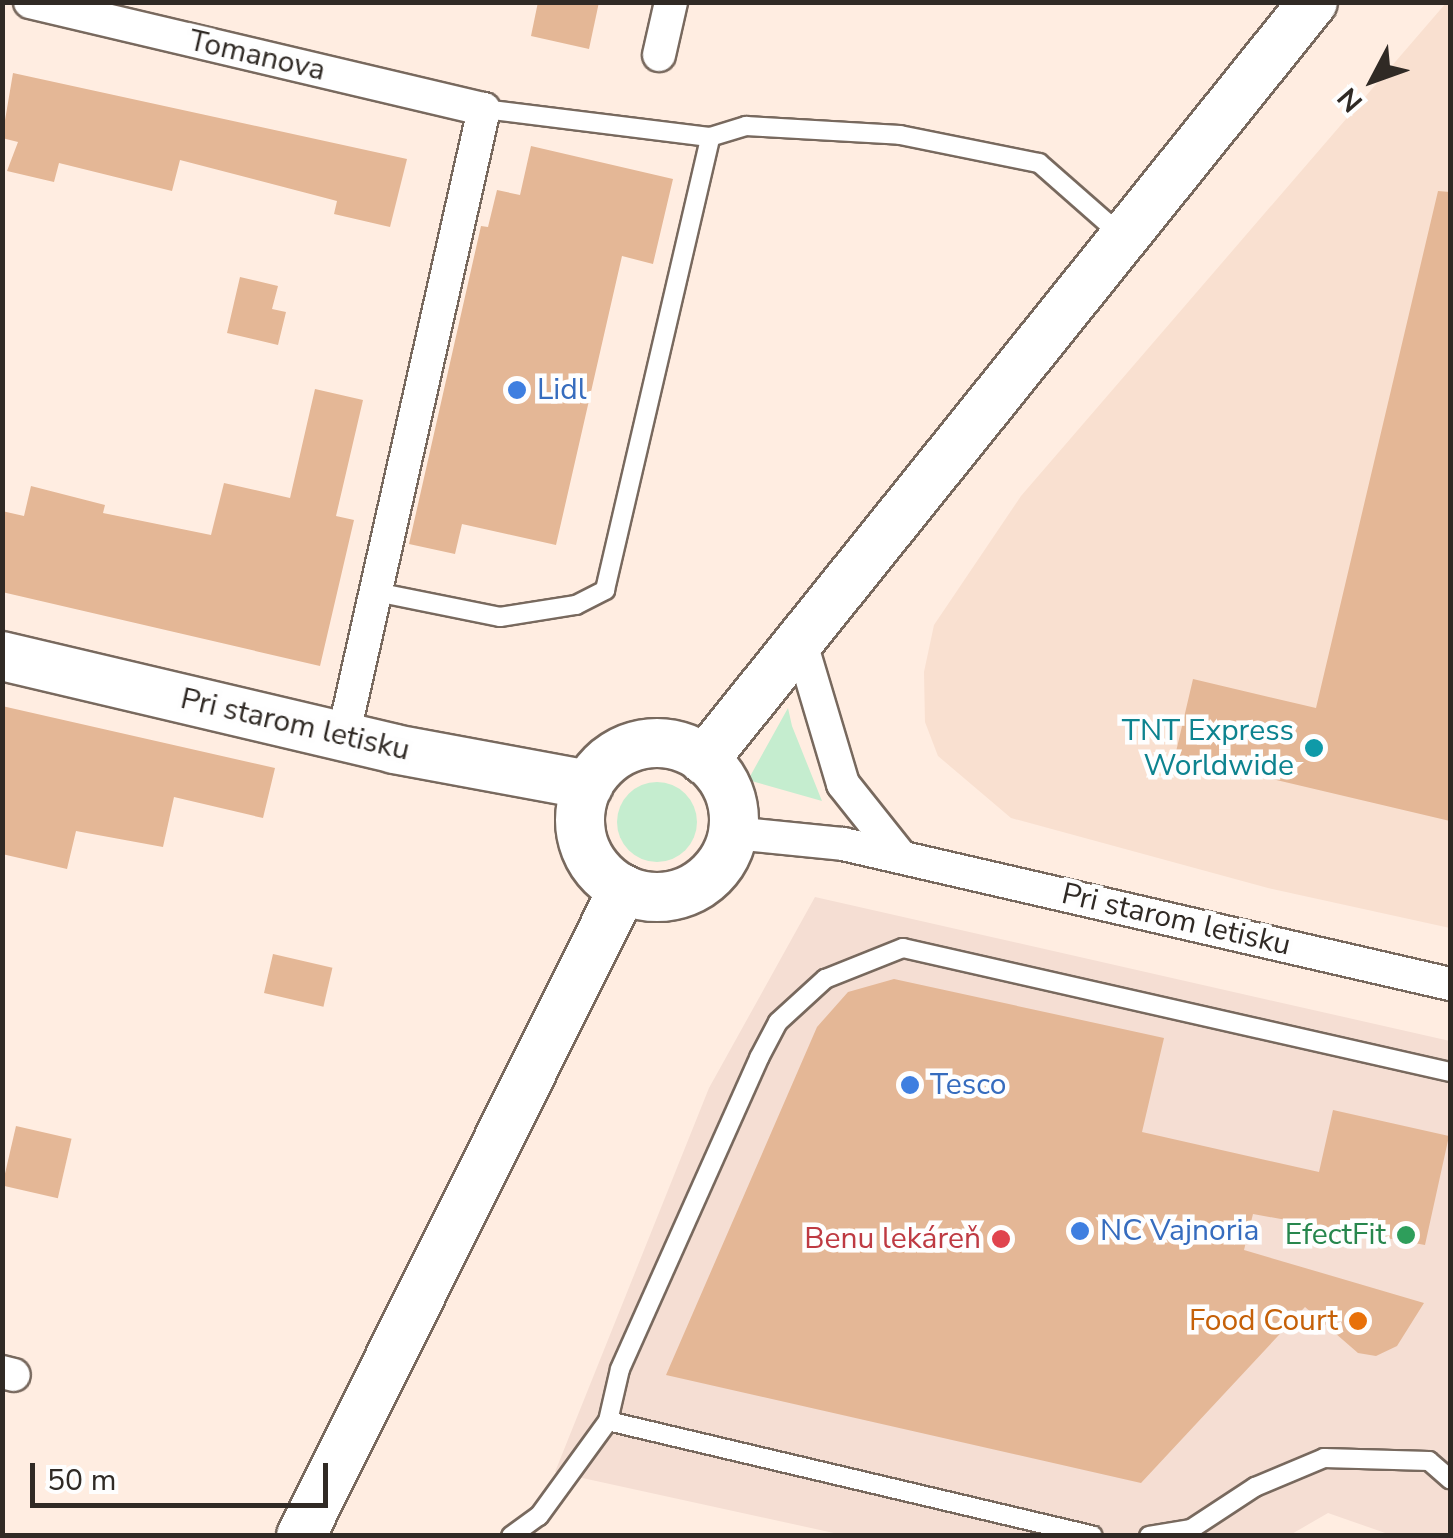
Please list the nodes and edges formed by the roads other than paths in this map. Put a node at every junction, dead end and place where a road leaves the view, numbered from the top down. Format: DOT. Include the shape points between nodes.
graph roads {
  1 [pos="30,2"];
  2 [pos="672,2"];
  3 [pos="1313,2"];
  4 [pos="658,55"];
  5 [pos="484,109"];
  6 [pos="710,137"];
  7 [pos="1126,238"];
  8 [pos="376,592"];
  9 [pos="801,642"];
  10 [pos="2,656"];
  11 [pos="342,737"];
  12 [pos="704,760"];
  13 [pos="589,785"];
  14 [pos="733,833"];
  15 [pos="901,858"];
  16 [pos="623,889"];
  17 [pos="1450,984"];
  18 [pos="1450,1072"];
  19 [pos="608,1422"];
  20 [pos="1450,1479"];
  21 [pos="301,1536"];
  22 [pos="511,1536"];
  23 [pos="1093,1536"];
  24 [pos="1149,1536"];
  1 -- 5 [label="street, Tomanova"];
  2 -- 4 [label="street"];
  3 -- 7 [label="main road"];
  5 -- 6 [label="lane"];
  5 -- 8 [label="street"];
  6 -- 7 [label="lane" via="746,126 900,136 1040,163"];
  6 -- 8 [label="lane" via="606,590 576,606 500,617"];
  7 -- 9 [label="main road"];
  8 -- 11 [label="street"];
  9 -- 12 [label="main road"];
  9 -- 15 [label="street" via="843,784"];
  10 -- 11 [label="main road, Pri starom letisku"];
  11 -- 13 [label="main road, Pri starom letisku"];
  12 -- 13 [label="main road" via="674,745 641,745 610,759"];
  12 -- 14 [label="main road" via="726,785"];
  13 -- 16 [label="main road" via="580,821 586,849"];
  14 -- 15 [label="street, Pri starom letisku" via="842,844"];
  14 -- 16 [label="main road" via="714,872 687,891 655,897"];
  15 -- 17 [label="street, Pri starom letisku"];
  16 -- 21 [label="main road"];
  18 -- 19 [label="lane" via="903,948 825,979 778,1022 758,1058 620,1369"];
  19 -- 22 [label="lane" via="540,1516"];
  19 -- 23 [label="lane"];
  20 -- 24 [label="lane" via="1429,1461 1324,1458 1255,1487 1191,1529"];
}
